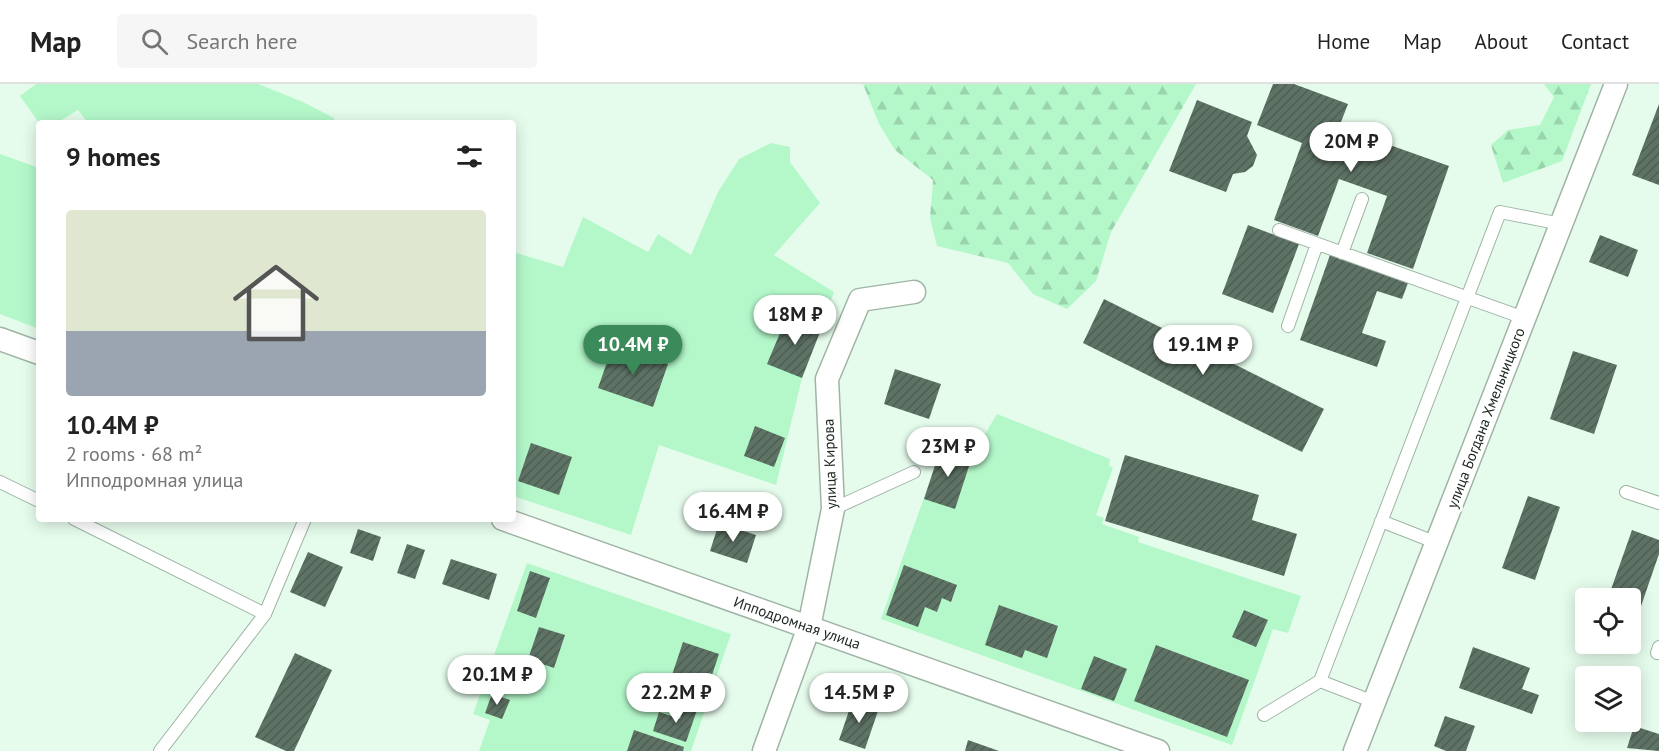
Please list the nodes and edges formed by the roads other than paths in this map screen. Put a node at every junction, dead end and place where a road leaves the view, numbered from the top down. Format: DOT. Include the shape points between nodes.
graph roads {
  1 [pos="1616,84"];
  2 [pos="1362,200"];
  3 [pos="1561,224"];
  4 [pos="1279,230"];
  5 [pos="1317,244"];
  6 [pos="1342,253"];
  7 [pos="914,292"];
  8 [pos="1467,298"];
  9 [pos="1524,318"];
  10 [pos="1288,326"];
  11 [pos="0,339"];
  12 [pos="36,352"];
  13 [pos="914,472"];
  14 [pos="0,482"];
  15 [pos="1626,492"];
  16 [pos="36,500"];
  17 [pos="1659,503"];
  18 [pos="833,509"];
  19 [pos="1381,521"];
  20 [pos="80,522"];
  21 [pos="304,522"];
  22 [pos="512,522"];
  23 [pos="1437,543"];
  24 [pos="265,615"];
  25 [pos="809,627"];
  26 [pos="1320,681"];
  27 [pos="1374,702"];
  28 [pos="1264,716"];
  29 [pos="160,751"];
  30 [pos="764,751"];
  31 [pos="1158,751"];
  32 [pos="1355,751"];
  1 -- 3 [label="street, улица Богдана Хмельницкого"];
  2 -- 6 [label="lane"];
  3 -- 8 [label="lane" via="1500,212"];
  3 -- 9 [label="street, улица Богдана Хмельницкого"];
  4 -- 5 [label="lane"];
  5 -- 6 [label="lane"];
  5 -- 10 [label="lane"];
  6 -- 8 [label="lane"];
  7 -- 18 [label="street, улица Кирова" via="860,300 827,379"];
  8 -- 9 [label="lane"];
  8 -- 19 [label="lane"];
  9 -- 23 [label="street, улица Богдана Хмельницкого"];
  11 -- 12 [label="street"];
  13 -- 18 [label="lane"];
  14 -- 16 [label="lane"];
  15 -- 17 [label="lane"];
  18 -- 25 [label="street, улица Кирова"];
  19 -- 23 [label="lane"];
  19 -- 26 [label="lane"];
  20 -- 24 [label="lane"];
  21 -- 24 [label="lane"];
  22 -- 25 [label="street, Ипподромная улица"];
  23 -- 27 [label="street, улица Богдана Хмельницкого"];
  24 -- 29 [label="lane"];
  25 -- 30 [label="street, улица Кирова"];
  25 -- 31 [label="street, Ипподромная улица"];
  26 -- 27 [label="lane"];
  26 -- 28 [label="lane"];
  27 -- 32 [label="street, улица Богдана Хмельницкого"];
}
